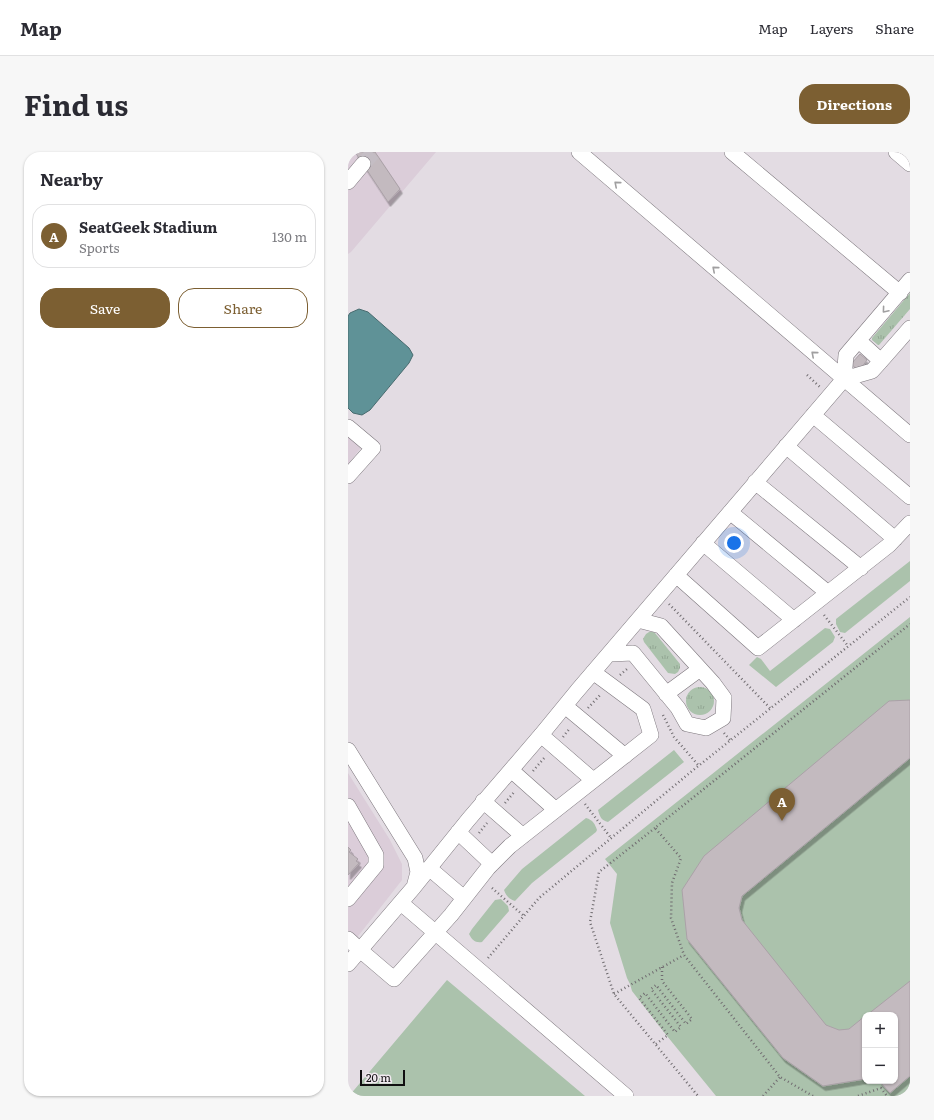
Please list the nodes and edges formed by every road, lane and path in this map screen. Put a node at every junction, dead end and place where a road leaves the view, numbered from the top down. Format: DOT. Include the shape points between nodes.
graph roads {
  1 [pos="579,152"];
  2 [pos="732,152"];
  3 [pos="896,152"];
  4 [pos="363,164"];
  5 [pos="910,164"];
  6 [pos="348,182"];
  7 [pos="910,280"];
  8 [pos="900,293"];
  9 [pos="910,328"];
  10 [pos="859,341"];
  11 [pos="882,361"];
  12 [pos="844,379"];
  13 [pos="813,415"];
  14 [pos="348,427"];
  15 [pos="910,435"];
  16 [pos="786,446"];
  17 [pos="348,476"];
  18 [pos="755,482"];
  19 [pos="910,497"];
  20 [pos="730,512"];
  21 [pos="910,523"];
  22 [pos="895,539"];
  23 [pos="703,543"];
  24 [pos="860,568"];
  25 [pos="676,575"];
  26 [pos="828,593"];
  27 [pos="660,594"];
  28 [pos="910,597"];
  29 [pos="815,603"];
  30 [pos="638,620"];
  31 [pos="794,620"];
  32 [pos="910,624"];
  33 [pos="848,646"];
  34 [pos="610,654"];
  35 [pos="700,669"];
  36 [pos="593,672"];
  37 [pos="666,694"];
  38 [pos="565,706"];
  39 [pos="770,708"];
  40 [pos="541,736"];
  41 [pos="348,750"];
  42 [pos="625,756"];
  43 [pos="511,770"];
  44 [pos="593,780"];
  45 [pos="577,793"];
  46 [pos="483,801"];
  47 [pos="348,806"];
  48 [pos="556,810"];
  49 [pos="655,828"];
  50 [pos="458,832"];
  51 [pos="523,836"];
  52 [pos="611,838"];
  53 [pos="492,864"];
  54 [pos="429,868"];
  55 [pos="480,878"];
  56 [pos="414,887"];
  57 [pos="464,898"];
  58 [pos="348,899"];
  59 [pos="401,902"];
  60 [pos="524,916"];
  61 [pos="436,932"];
  62 [pos="348,939"];
  63 [pos="360,950"];
  64 [pos="684,955"];
  65 [pos="348,964"];
  66 [pos="662,967"];
  67 [pos="479,970"];
  68 [pos="614,994"];
  69 [pos="656,1044"];
  70 [pos="780,1077"];
  71 [pos="626,1096"];
  72 [pos="698,1096"];
  73 [pos="763,1096"];
  74 [pos="813,1096"];
  75 [pos="858,1096"];
  76 [pos="887,1096"];
  12 -- 1 [label="street, one-way"];
  2 -- 8 [label="street"];
  3 -- 5 [label="street"];
  4 -- 6 [label="street"];
  7 -- 8 [label="street"];
  8 -- 10 [label="street, one-way"];
  9 -- 11 [label="street"];
  10 -- 11 [label="street"];
  10 -- 12 [label="street" via="846,356"];
  11 -- 12 [label="street" via="872,371"];
  12 -- 13 [label="street"];
  12 -- 15 [label="street"];
  13 -- 16 [label="street"];
  13 -- 19 [label="street"];
  14 -- 17 [label="street" via="373,448"];
  16 -- 18 [label="street"];
  16 -- 22 [label="street"];
  18 -- 20 [label="street"];
  18 -- 24 [label="street"];
  20 -- 23 [label="street"];
  20 -- 26 [label="street"];
  21 -- 22 [label="street"];
  22 -- 24 [label="street"];
  23 -- 25 [label="street"];
  23 -- 31 [label="street"];
  24 -- 26 [label="street"];
  25 -- 27 [label="street"];
  25 -- 31 [label="street" via="758,648"];
  26 -- 29 [label="street"];
  27 -- 30 [label="street"];
  27 -- 39 [label="path"];
  28 -- 33 [label="path"];
  29 -- 31 [label="street"];
  29 -- 33 [label="path"];
  30 -- 34 [label="street"];
  30 -- 35 [label="street" via="661,626"];
  32 -- 49 [label="path"];
  33 -- 39 [label="path"];
  34 -- 36 [label="street"];
  34 -- 37 [label="street" via="632,653"];
  35 -- 37 [label="street"];
  35 -- 37 [label="street" via="724,698 723,718 706,728 687,724"];
  36 -- 38 [label="street"];
  36 -- 42 [label="street" via="644,709 651,735"];
  38 -- 40 [label="street"];
  38 -- 42 [label="street"];
  39 -- 52 [label="path"];
  40 -- 43 [label="street"];
  40 -- 44 [label="street"];
  41 -- 56 [label="street" via="415,858 418,872"];
  42 -- 44 [label="street"];
  43 -- 46 [label="street"];
  43 -- 48 [label="street"];
  44 -- 45 [label="street"];
  45 -- 48 [label="street"];
  45 -- 52 [label="path"];
  46 -- 50 [label="street"];
  46 -- 51 [label="street"];
  47 -- 58 [label="street" via="376,855 376,865"];
  48 -- 51 [label="street"];
  49 -- 64 [label="path" via="681,858 672,882 671,918"];
  49 -- 68 [label="path" via="599,872 590,922"];
  50 -- 53 [label="street"];
  50 -- 54 [label="street"];
  51 -- 53 [label="street"];
  52 -- 60 [label="path" via="539,898"];
  53 -- 55 [label="street"];
  54 -- 56 [label="street"];
  54 -- 57 [label="street"];
  55 -- 57 [label="street"];
  55 -- 60 [label="path"];
  56 -- 59 [label="street"];
  57 -- 61 [label="street"];
  59 -- 61 [label="street"];
  59 -- 63 [label="street"];
  60 -- 67 [label="path"];
  61 -- 63 [label="street" via="394,979"];
  61 -- 67 [label="street"];
  62 -- 63 [label="street"];
  63 -- 65 [label="street"];
  64 -- 66 [label="path"];
  64 -- 70 [label="path"];
  66 -- 68 [label="path"];
  66 -- 69 [label="path" via="662,980 692,1019 686,1024 656,985 651,989 681,1027 675,1032 645,993 639,998 668,1035"];
  67 -- 71 [label="street"];
  68 -- 69 [label="path"];
  69 -- 72 [label="path"];
  70 -- 73 [label="path"];
  70 -- 74 [label="path"];
  75 -- 76 [label="path" via="883,1087"];
}
